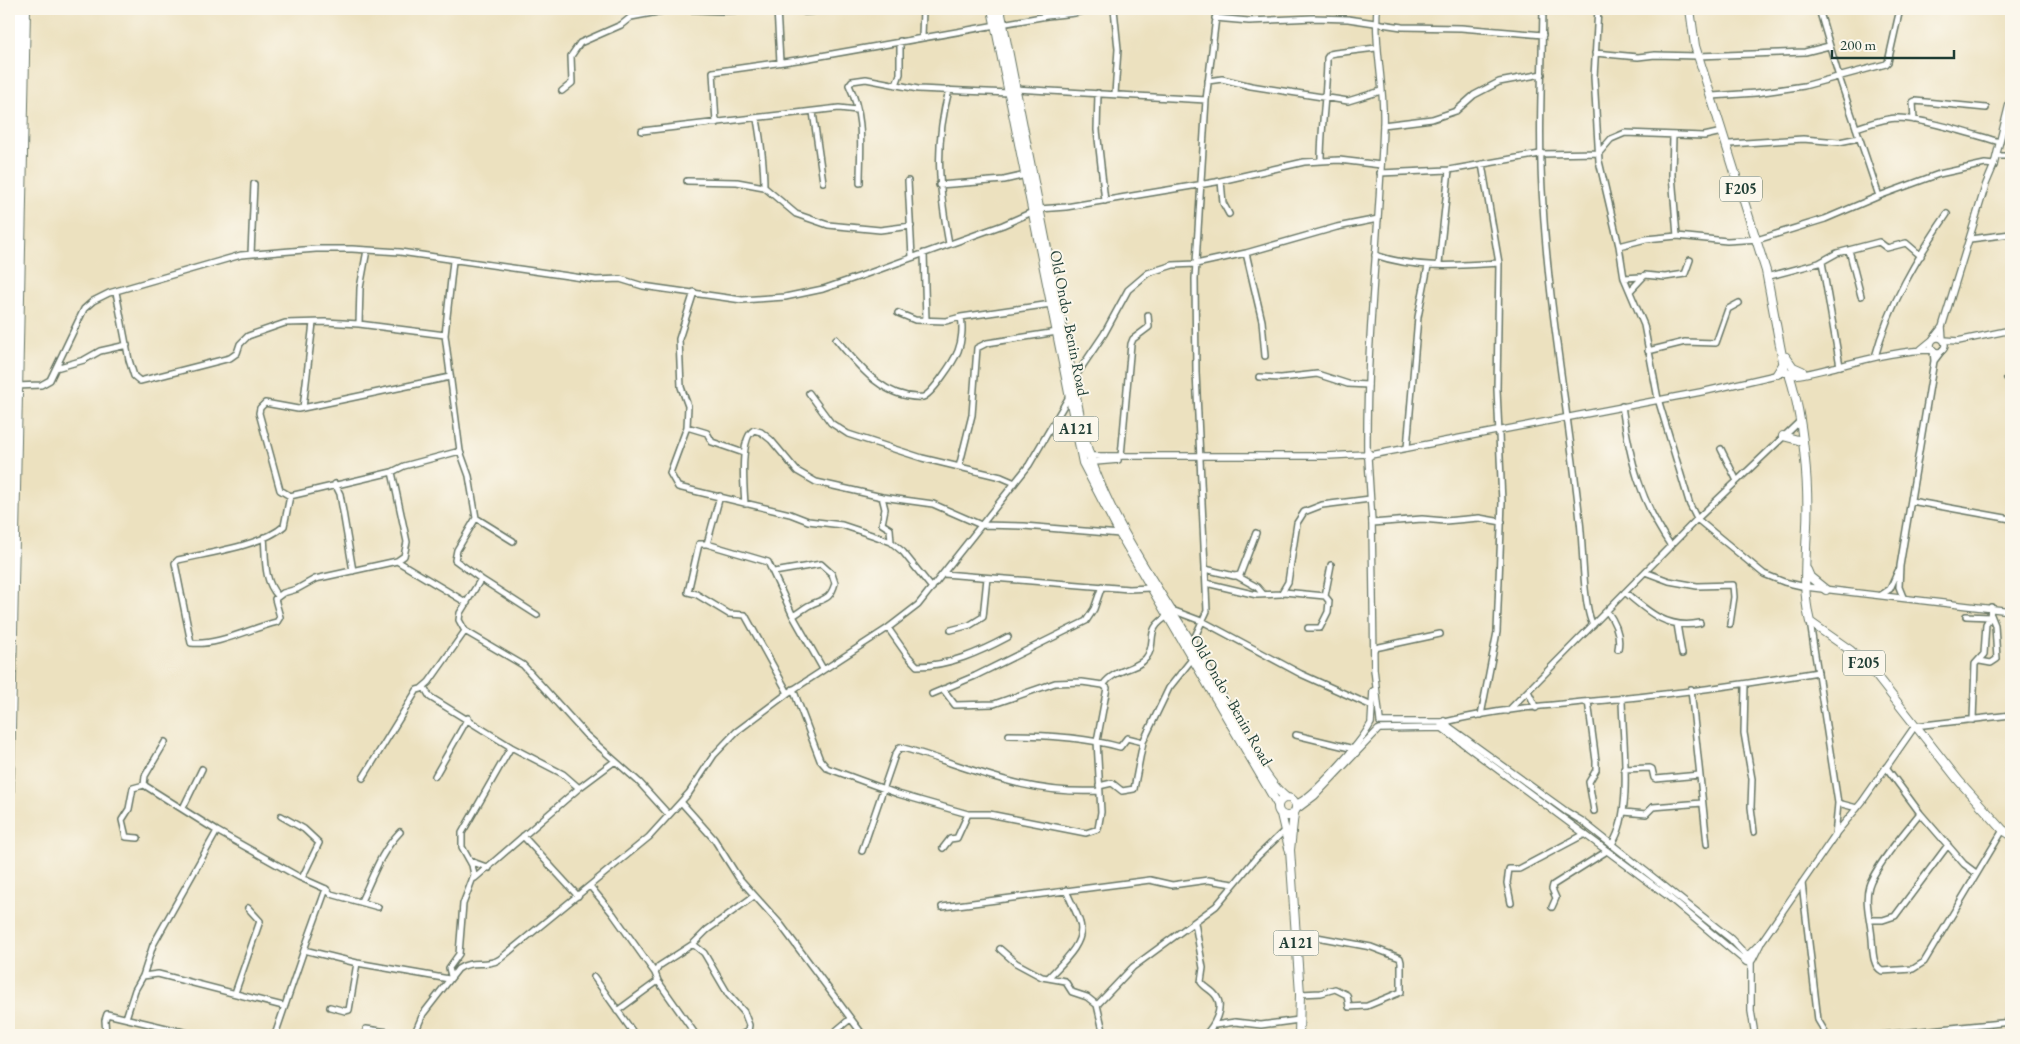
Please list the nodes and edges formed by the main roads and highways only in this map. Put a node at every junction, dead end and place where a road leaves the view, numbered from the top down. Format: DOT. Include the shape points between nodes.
graph roads {
  1 [pos="18,9"];
  2 [pos="26,9"];
  3 [pos="992,9"];
  4 [pos="1000,9"];
  5 [pos="1692,9"];
  6 [pos="999,25"];
  7 [pos="1700,56"];
  8 [pos="1012,91"];
  9 [pos="12,97"];
  10 [pos="1036,211"];
  11 [pos="1758,239"];
  12 [pos="12,342"];
  13 [pos="1785,360"];
  14 [pos="1787,375"];
  15 [pos="14,386"];
  16 [pos="1072,392"];
  17 [pos="1797,423"];
  18 [pos="1782,436"];
  19 [pos="1798,440"];
  20 [pos="1086,460"];
  21 [pos="1804,463"];
  22 [pos="9,466"];
  23 [pos="1806,566"];
  24 [pos="1826,590"];
  25 [pos="1171,613"];
  26 [pos="1287,798"];
  27 [pos="1278,805"];
  28 [pos="1295,809"];
  29 [pos="1281,814"];
  30 [pos="9,824"];
  31 [pos="2011,835"];
  32 [pos="1290,850"];
  33 [pos="1299,1035"];
  1 -- 9 [label="main road"];
  2 -- 12 [label="main road"];
  3 -- 6 [label="main road, Old Ondo - Benin Road / A121"];
  4 -- 6 [label="main road, Old Ondo - Benin Road / A121"];
  5 -- 7 [label="main road, F205" via="1691,33"];
  6 -- 8 [label="main road, Old Ondo - Benin Road / A121"];
  7 -- 11 [label="main road, F205"];
  7 -- 11 [label="main road, F205"];
  8 -- 10 [label="main road, Old Ondo - Benin Road / A121"];
  8 -- 10 [label="main road, Old Ondo - Benin Road / A121" via="1026,175"];
  9 -- 12 [label="main road"];
  10 -- 16 [label="main road, Old Ondo - Benin Road / A121" via="1051,304"];
  10 -- 16 [label="main road, Old Ondo - Benin Road / A121"];
  11 -- 13 [label="main road, F205"];
  11 -- 13 [label="main road, F205" via="1770,276"];
  12 -- 15 [label="main road"];
  13 -- 14 [label="main road, F205"];
  13 -- 14 [label="main road" via="1801,373"];
  14 -- 17 [label="main road, F205"];
  15 -- 22 [label="main road"];
  15 -- 30 [label="main road"];
  16 -- 20 [label="main road, Old Ondo - Benin Road / A121"];
  17 -- 19 [label="main road, F205"];
  17 -- 21 [label="main road, F205"];
  18 -- 19 [label="main road"];
  19 -- 21 [label="main road, F205"];
  20 -- 25 [label="main road, Old Ondo - Benin Road / A121"];
  20 -- 25 [label="main road, Old Ondo - Benin Road / A121" via="1120,534 1150,588"];
  21 -- 23 [label="main road, F205"];
  23 -- 24 [label="main road" via="1810,577"];
  23 -- 31 [label="main road, F205" via="1810,622 1871,669 1959,781"];
  25 -- 26 [label="main road, Old Ondo - Benin Road / A121" via="1192,643 1268,778"];
  25 -- 27 [label="main road, Old Ondo - Benin Road / A121" via="1192,658"];
  26 -- 27 [label="main road"];
  26 -- 28 [label="main road, Old Ondo - Benin Road"];
  27 -- 29 [label="main road, Old Ondo - Benin Road"];
  28 -- 29 [label="main road" via="1286,816"];
  28 -- 32 [label="main road, Old Ondo - Benin Road / A121"];
  29 -- 32 [label="main road, Old Ondo - Benin Road / A121"];
  32 -- 33 [label="main road, Old Ondo - Benin Road / A121" via="1300,994"];
}
